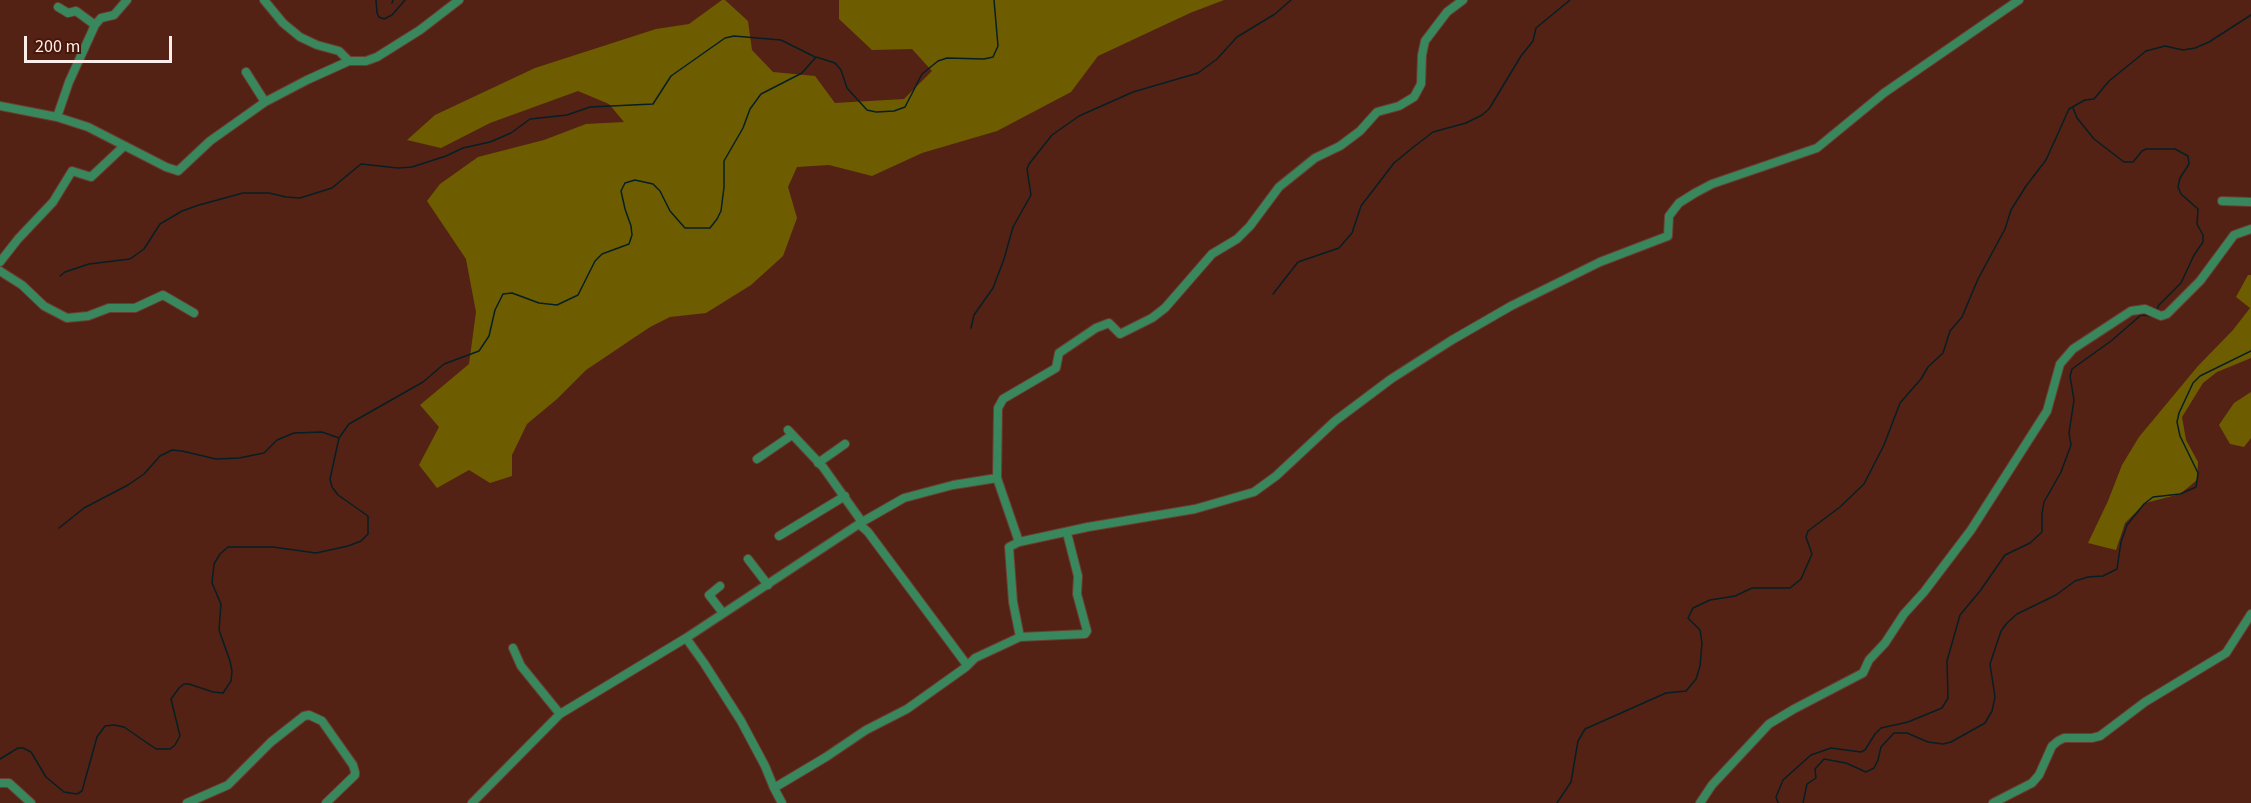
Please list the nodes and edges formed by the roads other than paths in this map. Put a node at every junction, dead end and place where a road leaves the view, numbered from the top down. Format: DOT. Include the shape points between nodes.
graph roads {
  1 [pos="127,0"];
  2 [pos="264,0"];
  3 [pos="459,0"];
  4 [pos="1463,0"];
  5 [pos="2019,0"];
  6 [pos="58,7"];
  7 [pos="95,25"];
  8 [pos="349,61"];
  9 [pos="246,72"];
  10 [pos="265,102"];
  11 [pos="0,106"];
  12 [pos="57,117"];
  13 [pos="124,146"];
  14 [pos="2222,201"];
  15 [pos="2251,202"];
  16 [pos="2251,229"];
  17 [pos="0,262"];
  18 [pos="0,271"];
  19 [pos="194,313"];
  20 [pos="846,444"];
  21 [pos="757,459"];
  22 [pos="818,463"];
  23 [pos="997,478"];
  24 [pos="845,496"];
  25 [pos="861,523"];
  26 [pos="1067,533"];
  27 [pos="779,536"];
  28 [pos="1019,542"];
  29 [pos="748,559"];
  30 [pos="768,585"];
  31 [pos="720,586"];
  32 [pos="723,613"];
  33 [pos="2251,614"];
  34 [pos="1020,637"];
  35 [pos="686,638"];
  36 [pos="513,648"];
  37 [pos="967,665"];
  38 [pos="561,714"];
  39 [pos="0,783"];
  40 [pos="774,788"];
  41 [pos="31,803"];
  42 [pos="187,803"];
  43 [pos="326,803"];
  44 [pos="472,803"];
  45 [pos="782,803"];
  46 [pos="1700,803"];
  47 [pos="1993,803"];
  1 -- 7 [label="street" via="114,15"];
  2 -- 8 [label="street" via="300,38 339,51"];
  3 -- 8 [label="street" via="377,57"];
  4 -- 23 [label="street" via="1447,12 1425,41 1421,84 1414,97 1375,114 1360,131 1315,158 1279,188 1250,226 1212,254 1166,308 1120,334 1109,323 1096,328 1059,353 1056,368 1003,399 998,408"];
  5 -- 26 [label="street" via="1884,93 1817,148 1695,193 1679,203 1670,216 1668,236 1600,262 1510,306 1391,379 1335,421 1254,492 1195,509"];
  6 -- 7 [label="street" via="68,13 76,10"];
  7 -- 12 [label="street"];
  8 -- 10 [label="street"];
  9 -- 10 [label="street"];
  10 -- 13 [label="street" via="210,141 178,171"];
  11 -- 12 [label="street"];
  12 -- 13 [label="street" via="88,127"];
  13 -- 17 [label="street" via="91,177 72,171 54,202"];
  14 -- 15 [label="street"];
  16 -- 46 [label="street" via="2234,234 2200,281 2167,314 2154,315 2145,309 2131,311 2073,349 2060,364 2047,411 1971,530 1869,660 1863,673 1769,724"];
  18 -- 19 [label="street" via="44,306 68,318 109,308 135,308 163,295"];
  20 -- 22 [label="street"];
  21 -- 22 [label="street" via="790,433"];
  22 -- 24 [label="street"];
  23 -- 25 [label="street" via="927,490 904,498"];
  23 -- 28 [label="street"];
  24 -- 25 [label="street"];
  24 -- 27 [label="street"];
  25 -- 30 [label="street"];
  25 -- 37 [label="street"];
  26 -- 28 [label="street"];
  26 -- 34 [label="street" via="1087,633"];
  28 -- 34 [label="street" via="1009,548"];
  29 -- 30 [label="street"];
  30 -- 32 [label="street"];
  31 -- 32 [label="street" via="709,595"];
  32 -- 35 [label="street"];
  33 -- 47 [label="street" via="2226,653 2145,702 2100,736 2058,741 2032,783"];
  34 -- 37 [label="street" via="981,654"];
  35 -- 38 [label="street"];
  35 -- 40 [label="street" via="741,722"];
  36 -- 38 [label="street" via="521,666"];
  37 -- 40 [label="street" via="907,709"];
  38 -- 44 [label="street"];
  39 -- 41 [label="street" via="9,783"];
  40 -- 45 [label="street"];
  42 -- 43 [label="street" via="228,785 271,742 309,715 322,721 355,770 355,775"];
}
